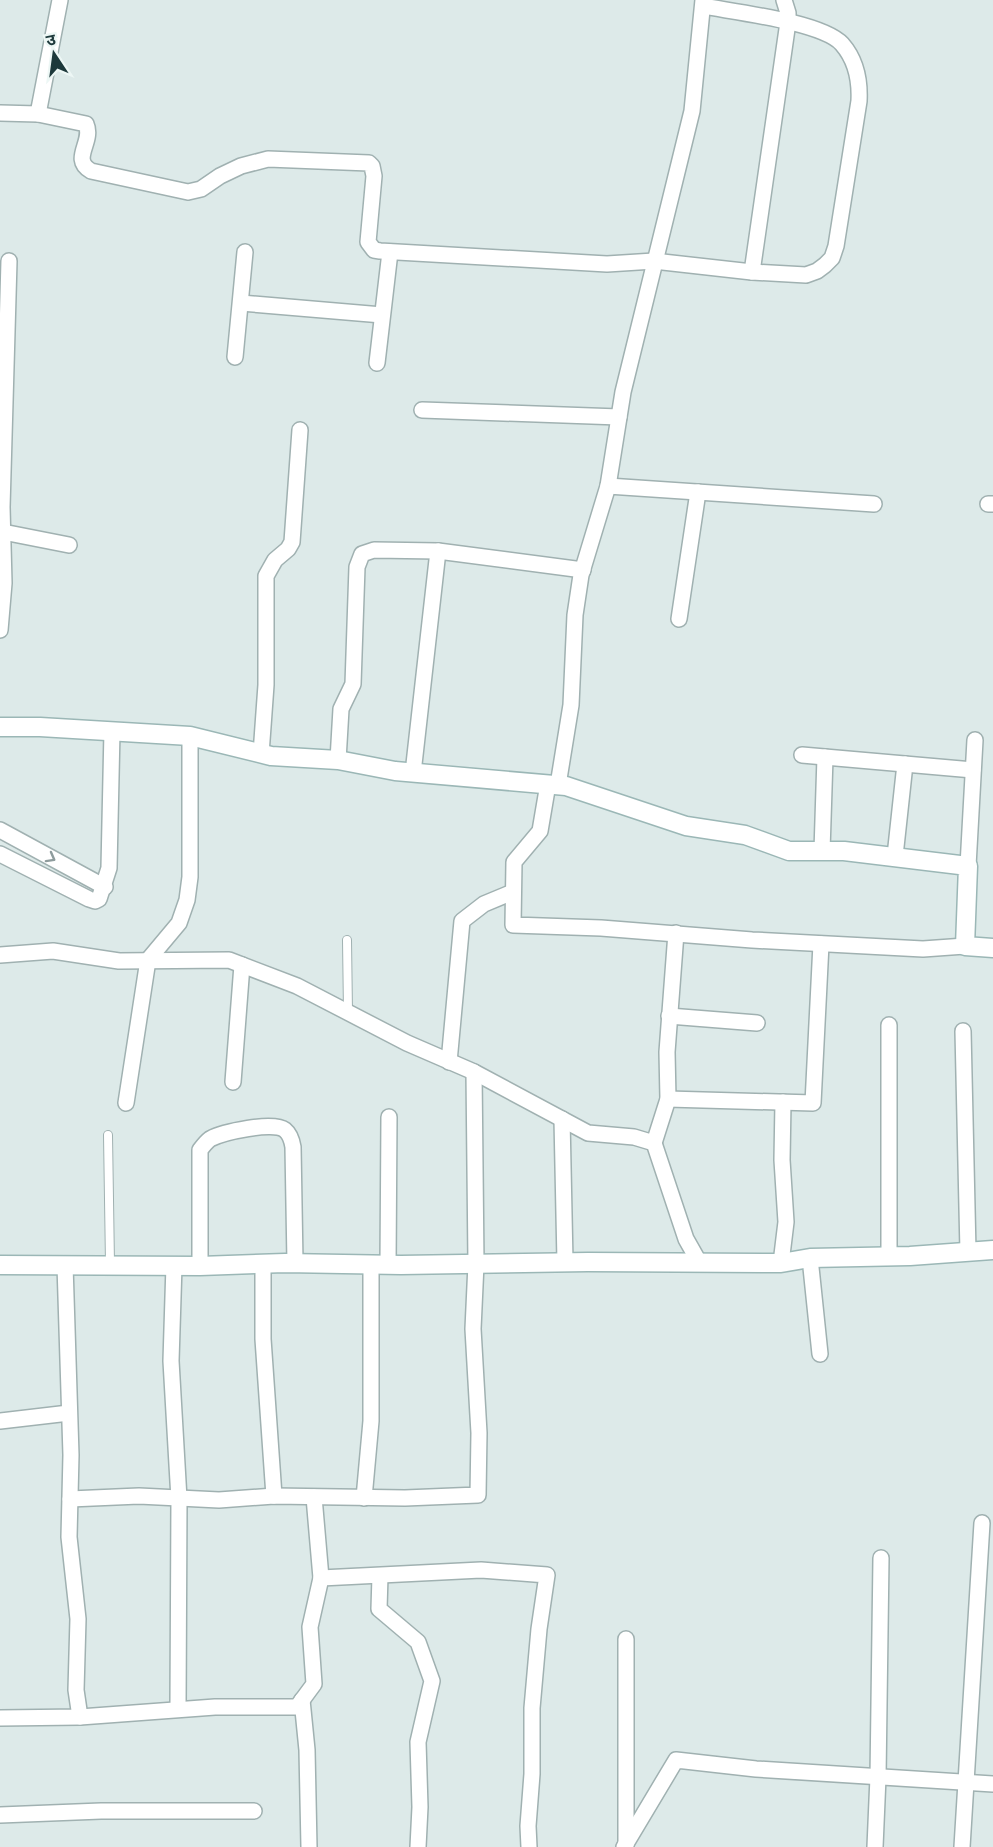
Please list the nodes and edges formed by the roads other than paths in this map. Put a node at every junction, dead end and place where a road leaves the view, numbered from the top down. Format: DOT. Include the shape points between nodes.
graph roads {
  1 [pos="60,0"];
  2 [pos="784,0"];
  3 [pos="703,3"];
  4 [pos="788,22"];
  5 [pos="0,112"];
  6 [pos="38,114"];
  7 [pos="245,252"];
  8 [pos="390,252"];
  9 [pos="9,261"];
  10 [pos="654,261"];
  11 [pos="752,272"];
  12 [pos="241,303"];
  13 [pos="382,315"];
  14 [pos="236,357"];
  15 [pos="377,363"];
  16 [pos="422,410"];
  17 [pos="619,417"];
  18 [pos="300,430"];
  19 [pos="608,486"];
  20 [pos="698,492"];
  21 [pos="874,504"];
  22 [pos="3,532"];
  23 [pos="69,545"];
  24 [pos="438,551"];
  25 [pos="583,570"];
  26 [pos="679,619"];
  27 [pos="0,630"];
  28 [pos="0,727"];
  29 [pos="112,731"];
  30 [pos="190,736"];
  31 [pos="975,740"];
  32 [pos="261,754"];
  33 [pos="802,755"];
  34 [pos="825,757"];
  35 [pos="338,760"];
  36 [pos="905,764"];
  37 [pos="973,770"];
  38 [pos="413,773"];
  39 [pos="553,784"];
  40 [pos="0,830"];
  41 [pos="822,851"];
  42 [pos="0,854"];
  43 [pos="895,856"];
  44 [pos="968,866"];
  45 [pos="105,887"];
  46 [pos="513,892"];
  47 [pos="676,933"];
  48 [pos="347,940"];
  49 [pos="821,944"];
  50 [pos="965,946"];
  51 [pos="993,948"];
  52 [pos="0,955"];
  53 [pos="148,960"];
  54 [pos="242,965"];
  55 [pos="348,1013"];
  56 [pos="669,1016"];
  57 [pos="757,1023"];
  58 [pos="889,1025"];
  59 [pos="963,1031"];
  60 [pos="449,1062"];
  61 [pos="474,1072"];
  62 [pos="232,1082"];
  63 [pos="668,1099"];
  64 [pos="783,1102"];
  65 [pos="126,1103"];
  66 [pos="389,1117"];
  67 [pos="562,1119"];
  68 [pos="108,1135"];
  69 [pos="654,1143"];
  70 [pos="993,1250"];
  71 [pos="968,1252"];
  72 [pos="889,1256"];
  73 [pos="810,1258"];
  74 [pos="565,1262"];
  75 [pos="699,1262"];
  76 [pos="295,1263"];
  77 [pos="781,1263"];
  78 [pos="110,1264"];
  79 [pos="263,1264"];
  80 [pos="476,1264"];
  81 [pos="0,1265"];
  82 [pos="65,1265"];
  83 [pos="174,1265"];
  84 [pos="379,1265"];
  85 [pos="200,1266"];
  86 [pos="820,1354"];
  87 [pos="69,1413"];
  88 [pos="0,1421"];
  89 [pos="273,1496"];
  90 [pos="314,1497"];
  91 [pos="179,1498"];
  92 [pos="364,1498"];
  93 [pos="70,1499"];
  94 [pos="982,1523"];
  95 [pos="881,1558"];
  96 [pos="380,1576"];
  97 [pos="321,1578"];
  98 [pos="626,1639"];
  99 [pos="302,1700"];
  100 [pos="178,1709"];
  101 [pos="80,1717"];
  102 [pos="0,1718"];
  103 [pos="879,1777"];
  104 [pos="965,1782"];
  105 [pos="993,1784"];
  106 [pos="254,1811"];
  107 [pos="0,1815"];
  108 [pos="625,1846"];
  109 [pos="309,1847"];
  110 [pos="418,1847"];
  111 [pos="529,1847"];
  112 [pos="874,1847"];
  113 [pos="962,1847"];
  1 -- 6 [label="street"];
  2 -- 4 [label="street"];
  3 -- 4 [label="street"];
  3 -- 10 [label="street" via="692,111"];
  4 -- 11 [label="street"];
  4 -- 11 [label="street" via="824,32 841,42 857,74 859,101 832,258 806,275"];
  5 -- 6 [label="street"];
  6 -- 8 [label="street" via="86,124 89,133 82,160 91,171 179,192 195,192 254,161 369,163 374,176 368,242 374,250"];
  7 -- 12 [label="street"];
  8 -- 10 [label="street" via="607,264"];
  8 -- 13 [label="street"];
  9 -- 22 [label="street"];
  10 -- 11 [label="street"];
  10 -- 17 [label="street"];
  12 -- 13 [label="street"];
  12 -- 14 [label="street"];
  13 -- 15 [label="street"];
  16 -- 17 [label="street"];
  17 -- 19 [label="street"];
  18 -- 32 [label="street" via="292,542 266,576 266,685"];
  19 -- 20 [label="street"];
  19 -- 25 [label="street"];
  20 -- 21 [label="street"];
  20 -- 26 [label="street"];
  22 -- 23 [label="street"];
  22 -- 27 [label="street"];
  24 -- 25 [label="street"];
  24 -- 35 [label="street" via="374,550 358,560 353,684 341,709"];
  24 -- 38 [label="street"];
  25 -- 39 [label="street" via="575,615 571,705"];
  28 -- 29 [label="street"];
  29 -- 30 [label="street"];
  29 -- 45 [label="street" via="109,868"];
  30 -- 32 [label="street"];
  30 -- 53 [label="street" via="187,900 179,923"];
  31 -- 37 [label="street"];
  32 -- 35 [label="street"];
  33 -- 34 [label="street"];
  34 -- 36 [label="street"];
  34 -- 41 [label="street"];
  35 -- 38 [label="street"];
  36 -- 37 [label="street"];
  36 -- 43 [label="street"];
  37 -- 44 [label="street"];
  38 -- 39 [label="street"];
  39 -- 41 [label="street" via="686,826 745,835 789,851"];
  39 -- 46 [label="street" via="540,831 514,862"];
  40 -- 45 [label="street, one-way"];
  41 -- 43 [label="street"];
  42 -- 45 [label="street" via="95,901"];
  43 -- 44 [label="street"];
  44 -- 50 [label="street"];
  46 -- 47 [label="street" via="513,925"];
  46 -- 60 [label="street" via="484,904 462,921"];
  47 -- 49 [label="street"];
  47 -- 56 [label="street"];
  48 -- 55 [label="lane"];
  49 -- 50 [label="street" via="923,949"];
  49 -- 64 [label="street" via="813,1103"];
  50 -- 51 [label="street"];
  52 -- 53 [label="street" via="53,951 119,961"];
  53 -- 54 [label="street" via="229,960"];
  53 -- 65 [label="street"];
  54 -- 55 [label="street" via="297,986"];
  54 -- 62 [label="street"];
  55 -- 60 [label="street"];
  56 -- 57 [label="street"];
  56 -- 63 [label="street"];
  58 -- 72 [label="street"];
  59 -- 71 [label="street"];
  60 -- 61 [label="street"];
  61 -- 67 [label="street"];
  61 -- 80 [label="street"];
  63 -- 64 [label="street"];
  63 -- 69 [label="street"];
  64 -- 77 [label="street" via="786,1222"];
  66 -- 84 [label="street"];
  67 -- 69 [label="street" via="588,1133"];
  67 -- 74 [label="street"];
  68 -- 78 [label="lane"];
  69 -- 75 [label="street" via="686,1239"];
  70 -- 71 [label="street"];
  71 -- 72 [label="street"];
  72 -- 73 [label="street"];
  73 -- 77 [label="street"];
  73 -- 86 [label="street"];
  74 -- 75 [label="street"];
  74 -- 80 [label="street"];
  75 -- 77 [label="street"];
  76 -- 79 [label="street"];
  76 -- 84 [label="street"];
  76 -- 85 [label="street" via="291,1137 278,1127 265,1126 210,1139 200,1150"];
  78 -- 82 [label="street"];
  78 -- 83 [label="street"];
  79 -- 85 [label="street"];
  79 -- 89 [label="street" via="263,1339"];
  80 -- 84 [label="street"];
  80 -- 92 [label="street" via="473,1329 478,1495"];
  81 -- 82 [label="street"];
  82 -- 87 [label="street"];
  83 -- 85 [label="street"];
  83 -- 91 [label="street" via="171,1361"];
  84 -- 92 [label="street"];
  87 -- 88 [label="street"];
  87 -- 93 [label="street"];
  89 -- 90 [label="street"];
  89 -- 91 [label="street"];
  90 -- 92 [label="street"];
  90 -- 97 [label="street"];
  91 -- 93 [label="street"];
  91 -- 100 [label="street"];
  93 -- 101 [label="street"];
  94 -- 104 [label="street"];
  95 -- 103 [label="street"];
  96 -- 97 [label="street"];
  96 -- 110 [label="street" via="378,1609 418,1642 432,1681 418,1742"];
  96 -- 111 [label="street" via="481,1570 547,1575 532,1708"];
  97 -- 99 [label="street" via="310,1627 314,1684"];
  98 -- 108 [label="street"];
  99 -- 100 [label="street" via="297,1707"];
  99 -- 109 [label="street"];
  100 -- 101 [label="street"];
  101 -- 102 [label="street"];
  103 -- 104 [label="street"];
  103 -- 108 [label="street" via="676,1760"];
  103 -- 112 [label="street"];
  104 -- 105 [label="street"];
  104 -- 113 [label="street"];
  106 -- 107 [label="street"];
}
